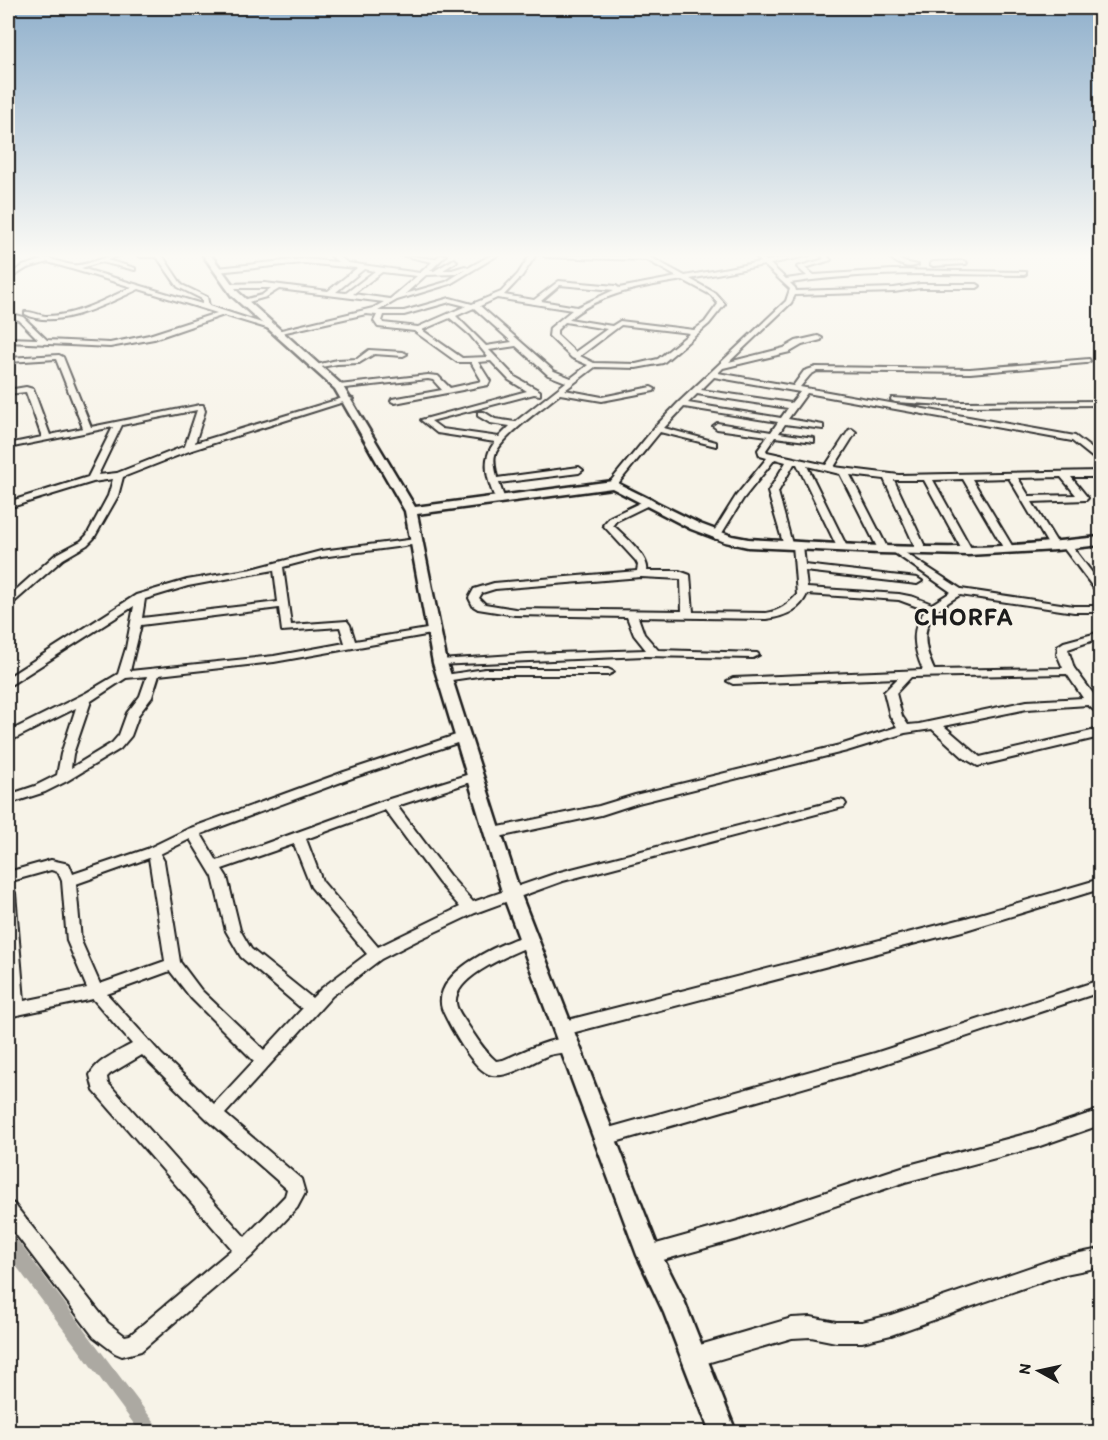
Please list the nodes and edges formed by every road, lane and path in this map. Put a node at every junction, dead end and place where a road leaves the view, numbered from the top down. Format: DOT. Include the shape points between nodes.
graph roads {
  1 [pos="25,322"];
  2 [pos="199,322"];
  3 [pos="251,322"];
  4 [pos="267,322"];
  5 [pos="318,322"];
  6 [pos="379,322"];
  7 [pos="433,322"];
  8 [pos="458,322"];
  9 [pos="493,322"];
  10 [pos="561,322"];
  11 [pos="576,322"];
  12 [pos="626,322"];
  13 [pos="628,322"];
  14 [pos="706,322"];
  15 [pos="769,322"];
  16 [pos="612,328"];
  17 [pos="417,329"];
  18 [pos="275,330"];
  19 [pos="697,332"];
  20 [pos="818,338"];
  21 [pos="8,340"];
  22 [pos="29,341"];
  23 [pos="44,341"];
  24 [pos="519,344"];
  25 [pos="485,348"];
  26 [pos="403,354"];
  27 [pos="575,356"];
  28 [pos="8,359"];
  29 [pos="495,359"];
  30 [pos="474,361"];
  31 [pos="1086,361"];
  32 [pos="593,365"];
  33 [pos="316,366"];
  34 [pos="721,366"];
  35 [pos="712,374"];
  36 [pos="572,381"];
  37 [pos="651,389"];
  38 [pos="800,389"];
  39 [pos="448,391"];
  40 [pos="695,391"];
  41 [pos="8,392"];
  42 [pos="534,392"];
  43 [pos="560,392"];
  44 [pos="344,393"];
  45 [pos="552,398"];
  46 [pos="855,399"];
  47 [pos="395,402"];
  48 [pos="1101,403"];
  49 [pos="682,404"];
  50 [pos="792,406"];
  51 [pos="481,414"];
  52 [pos="783,421"];
  53 [pos="118,423"];
  54 [pos="518,425"];
  55 [pos="717,426"];
  56 [pos="820,427"];
  57 [pos="88,429"];
  58 [pos="658,429"];
  59 [pos="852,432"];
  60 [pos="772,435"];
  61 [pos="46,437"];
  62 [pos="499,440"];
  63 [pos="811,440"];
  64 [pos="713,444"];
  65 [pos="1085,444"];
  66 [pos="1101,445"];
  67 [pos="8,446"];
  68 [pos="189,448"];
  69 [pos="772,457"];
  70 [pos="1101,459"];
  71 [pos="791,461"];
  72 [pos="801,463"];
  73 [pos="828,468"];
  74 [pos="579,470"];
  75 [pos="844,472"];
  76 [pos="1101,474"];
  77 [pos="119,475"];
  78 [pos="1064,475"];
  79 [pos="888,477"];
  80 [pos="1013,477"];
  81 [pos="927,478"];
  82 [pos="967,478"];
  83 [pos="92,479"];
  84 [pos="494,481"];
  85 [pos="613,484"];
  86 [pos="1026,499"];
  87 [pos="500,500"];
  88 [pos="650,501"];
  89 [pos="8,505"];
  90 [pos="411,512"];
  91 [pos="716,536"];
  92 [pos="1101,541"];
  93 [pos="416,542"];
  94 [pos="792,545"];
  95 [pos="1054,546"];
  96 [pos="1067,546"];
  97 [pos="842,547"];
  98 [pos="883,549"];
  99 [pos="1009,549"];
  100 [pos="896,550"];
  101 [pos="967,550"];
  102 [pos="922,551"];
  103 [pos="278,565"];
  104 [pos="800,567"];
  105 [pos="641,574"];
  106 [pos="917,581"];
  107 [pos="1101,589"];
  108 [pos="803,591"];
  109 [pos="958,592"];
  110 [pos="140,597"];
  111 [pos="8,602"];
  112 [pos="284,604"];
  113 [pos="934,609"];
  114 [pos="1101,609"];
  115 [pos="632,616"];
  116 [pos="688,616"];
  117 [pos="137,622"];
  118 [pos="433,631"];
  119 [pos="1097,636"];
  120 [pos="351,646"];
  121 [pos="656,654"];
  122 [pos="753,655"];
  123 [pos="442,670"];
  124 [pos="154,671"];
  125 [pos="1071,671"];
  126 [pos="608,672"];
  127 [pos="930,673"];
  128 [pos="123,675"];
  129 [pos="908,675"];
  130 [pos="733,681"];
  131 [pos="8,682"];
  132 [pos="86,697"];
  133 [pos="1096,705"];
  134 [pos="935,725"];
  135 [pos="904,729"];
  136 [pos="1101,733"];
  137 [pos="8,736"];
  138 [pos="462,737"];
  139 [pos="476,776"];
  140 [pos="63,778"];
  141 [pos="8,800"];
  142 [pos="388,804"];
  143 [pos="839,804"];
  144 [pos="193,832"];
  145 [pos="494,833"];
  146 [pos="299,838"];
  147 [pos="152,852"];
  148 [pos="214,867"];
  149 [pos="8,877"];
  150 [pos="69,881"];
  151 [pos="1101,884"];
  152 [pos="8,893"];
  153 [pos="512,895"];
  154 [pos="470,909"];
  155 [pos="529,940"];
  156 [pos="376,956"];
  157 [pos="173,964"];
  158 [pos="1101,986"];
  159 [pos="96,992"];
  160 [pos="311,1007"];
  161 [pos="12,1010"];
  162 [pos="567,1036"];
  163 [pos="143,1046"];
  164 [pos="265,1061"];
  165 [pos="214,1115"];
  166 [pos="1101,1118"];
  167 [pos="605,1137"];
  168 [pos="8,1210"];
  169 [pos="245,1250"];
  170 [pos="650,1255"];
  171 [pos="1101,1258"];
  172 [pos="693,1357"];
  173 [pos="723,1432"];
  1 -- 23 [label="street"];
  2 -- 23 [label="street" via="111,345"];
  3 -- 18 [label="street"];
  4 -- 18 [label="main road"];
  5 -- 18 [label="street"];
  6 -- 17 [label="street"];
  7 -- 17 [label="street"];
  8 -- 25 [label="street"];
  9 -- 24 [label="street"];
  10 -- 27 [label="street" via="553,336"];
  11 -- 16 [label="street"];
  12 -- 16 [label="street"];
  13 -- 19 [label="street"];
  14 -- 19 [label="street"];
  15 -- 34 [label="street"];
  16 -- 27 [label="street"];
  17 -- 30 [label="street" via="454,357"];
  18 -- 33 [label="main road"];
  19 -- 32 [label="street" via="660,361 636,366"];
  20 -- 34 [label="street"];
  21 -- 22 [label="street"];
  22 -- 23 [label="street"];
  22 -- 28 [label="street"];
  24 -- 25 [label="street"];
  24 -- 36 [label="street" via="557,377"];
  25 -- 29 [label="street"];
  26 -- 33 [label="street" via="372,352 358,361"];
  27 -- 32 [label="street"];
  28 -- 57 [label="street" via="59,357"];
  29 -- 30 [label="street"];
  29 -- 42 [label="street" via="522,386"];
  30 -- 39 [label="street" via="485,383"];
  31 -- 38 [label="street" via="970,372 816,369 807,373"];
  32 -- 36 [label="street"];
  33 -- 44 [label="main road"];
  34 -- 35 [label="street"];
  35 -- 38 [label="street"];
  35 -- 40 [label="street"];
  36 -- 43 [label="street"];
  37 -- 43 [label="street" via="602,399"];
  38 -- 46 [label="street"];
  38 -- 50 [label="street"];
  39 -- 44 [label="street" via="431,377"];
  39 -- 47 [label="street"];
  40 -- 49 [label="street"];
  40 -- 50 [label="street"];
  41 -- 61 [label="street" via="30,391"];
  42 -- 45 [label="street"];
  42 -- 62 [label="street" via="425,420 440,431"];
  43 -- 45 [label="street"];
  44 -- 68 [label="street"];
  44 -- 90 [label="main road"];
  45 -- 54 [label="street"];
  46 -- 48 [label="street" via="983,405"];
  46 -- 65 [label="street" via="1065,437"];
  49 -- 52 [label="street"];
  49 -- 58 [label="street"];
  50 -- 52 [label="street"];
  51 -- 54 [label="street" via="493,421"];
  52 -- 56 [label="street"];
  52 -- 60 [label="street"];
  53 -- 57 [label="street"];
  53 -- 68 [label="street" via="200,407"];
  53 -- 83 [label="street"];
  54 -- 62 [label="street"];
  55 -- 60 [label="street"];
  57 -- 61 [label="street"];
  58 -- 64 [label="street"];
  58 -- 85 [label="street"];
  59 -- 73 [label="street"];
  60 -- 63 [label="street"];
  60 -- 69 [label="street" via="761,452"];
  61 -- 67 [label="street"];
  62 -- 84 [label="street" via="491,453"];
  65 -- 66 [label="street"];
  65 -- 70 [label="street"];
  68 -- 77 [label="street"];
  69 -- 71 [label="street"];
  69 -- 91 [label="street" via="739,498"];
  71 -- 72 [label="street"];
  71 -- 94 [label="street" via="773,492"];
  72 -- 73 [label="street"];
  72 -- 97 [label="street"];
  73 -- 75 [label="street"];
  74 -- 84 [label="street"];
  75 -- 79 [label="street"];
  75 -- 98 [label="street"];
  76 -- 78 [label="street"];
  77 -- 83 [label="street"];
  77 -- 111 [label="street" via="110,502 91,536 59,557"];
  78 -- 80 [label="street"];
  78 -- 86 [label="street" via="1083,498"];
  79 -- 81 [label="street"];
  79 -- 102 [label="street"];
  80 -- 82 [label="street"];
  80 -- 86 [label="street"];
  81 -- 82 [label="street"];
  81 -- 101 [label="street"];
  82 -- 99 [label="street"];
  83 -- 89 [label="street"];
  84 -- 87 [label="street"];
  85 -- 87 [label="main road"];
  85 -- 88 [label="main road"];
  86 -- 95 [label="street"];
  87 -- 90 [label="main road"];
  88 -- 91 [label="main road"];
  88 -- 105 [label="street" via="608,525 641,560"];
  90 -- 93 [label="main road"];
  91 -- 94 [label="main road" via="748,543"];
  92 -- 96 [label="main road"];
  93 -- 103 [label="street" via="321,554"];
  93 -- 118 [label="main road"];
  94 -- 97 [label="main road"];
  94 -- 104 [label="street"];
  95 -- 96 [label="main road"];
  95 -- 99 [label="main road"];
  96 -- 107 [label="street"];
  97 -- 98 [label="main road"];
  98 -- 100 [label="main road"];
  99 -- 101 [label="main road"];
  100 -- 102 [label="main road"];
  100 -- 109 [label="street"];
  101 -- 102 [label="main road"];
  103 -- 110 [label="street" via="187,583"];
  103 -- 112 [label="street"];
  104 -- 106 [label="street"];
  104 -- 108 [label="street"];
  105 -- 115 [label="street" via="494,586 478,591 474,598 482,607 515,612"];
  105 -- 116 [label="street" via="686,577"];
  108 -- 113 [label="street" via="910,599"];
  108 -- 116 [label="street" via="797,603 780,614"];
  109 -- 113 [label="street"];
  109 -- 114 [label="street" via="1074,609"];
  110 -- 117 [label="street"];
  110 -- 131 [label="street"];
  112 -- 117 [label="street"];
  112 -- 120 [label="street" via="286,629 343,623"];
  113 -- 127 [label="street" via="918,629"];
  115 -- 116 [label="street"];
  115 -- 121 [label="street" via="639,635"];
  117 -- 128 [label="street"];
  118 -- 120 [label="street"];
  118 -- 123 [label="main road"];
  119 -- 125 [label="street" via="1062,648"];
  120 -- 124 [label="street" via="274,659"];
  121 -- 122 [label="street"];
  121 -- 123 [label="street" via="527,657"];
  123 -- 126 [label="street"];
  123 -- 138 [label="main road"];
  124 -- 128 [label="street"];
  124 -- 140 [label="street" via="146,697 129,720 121,741 95,762"];
  125 -- 127 [label="street"];
  125 -- 133 [label="street"];
  127 -- 129 [label="street"];
  128 -- 132 [label="street"];
  129 -- 130 [label="street"];
  129 -- 135 [label="street" via="890,692"];
  132 -- 137 [label="street"];
  132 -- 140 [label="street"];
  133 -- 134 [label="street" via="1027,705"];
  134 -- 135 [label="street"];
  134 -- 136 [label="street" via="978,762"];
  135 -- 145 [label="street" via="601,810"];
  138 -- 139 [label="main road"];
  138 -- 144 [label="street"];
  139 -- 142 [label="street"];
  139 -- 145 [label="main road"];
  140 -- 141 [label="street"];
  142 -- 146 [label="street"];
  142 -- 154 [label="street"];
  143 -- 153 [label="street" via="560,877"];
  144 -- 147 [label="street"];
  144 -- 148 [label="street"];
  145 -- 153 [label="main road"];
  146 -- 148 [label="street"];
  146 -- 156 [label="street" via="316,883"];
  147 -- 150 [label="street"];
  147 -- 157 [label="street" via="157,861"];
  148 -- 160 [label="street" via="220,877 232,931 246,953"];
  149 -- 150 [label="street" via="58,865 64,868"];
  150 -- 159 [label="street" via="74,941"];
  151 -- 162 [label="street"];
  152 -- 161 [label="street"];
  153 -- 154 [label="street"];
  153 -- 155 [label="main road"];
  154 -- 156 [label="street"];
  155 -- 162 [label="main road"];
  155 -- 162 [label="street" via="458,978 447,1002 471,1045 493,1068 547,1049"];
  156 -- 160 [label="street" via="352,971"];
  157 -- 159 [label="street"];
  157 -- 164 [label="street" via="196,994"];
  158 -- 167 [label="street" via="875,1060"];
  159 -- 161 [label="street"];
  159 -- 163 [label="street"];
  160 -- 164 [label="street"];
  162 -- 167 [label="main road"];
  163 -- 165 [label="street"];
  163 -- 169 [label="street" via="104,1069 97,1081"];
  164 -- 165 [label="street"];
  165 -- 169 [label="street" via="295,1185 291,1202"];
  166 -- 170 [label="street" via="905,1174"];
  167 -- 170 [label="main road"];
  168 -- 169 [label="street" via="101,1330 122,1347 134,1344"];
  170 -- 172 [label="main road"];
  171 -- 172 [label="street" via="1060,1266 891,1326 862,1332 792,1328"];
  172 -- 173 [label="main road"];
}
